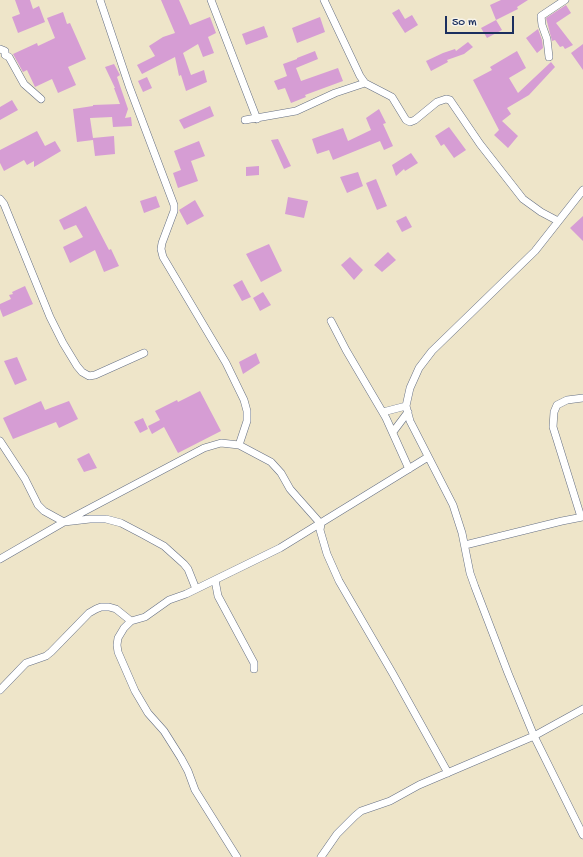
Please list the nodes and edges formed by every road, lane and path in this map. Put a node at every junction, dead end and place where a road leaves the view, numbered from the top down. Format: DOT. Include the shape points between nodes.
graph roads {
  1 [pos="100,0"];
  2 [pos="211,0"];
  3 [pos="324,0"];
  4 [pos="565,0"];
  5 [pos="0,49"];
  6 [pos="549,57"];
  7 [pos="365,83"];
  8 [pos="41,99"];
  9 [pos="257,119"];
  10 [pos="245,120"];
  11 [pos="583,190"];
  12 [pos="0,199"];
  13 [pos="558,221"];
  14 [pos="331,321"];
  15 [pos="144,353"];
  16 [pos="583,398"];
  17 [pos="407,409"];
  18 [pos="383,412"];
  19 [pos="393,432"];
  20 [pos="0,441"];
  21 [pos="239,445"];
  22 [pos="428,457"];
  23 [pos="409,469"];
  24 [pos="582,517"];
  25 [pos="64,522"];
  26 [pos="321,524"];
  27 [pos="465,545"];
  28 [pos="0,559"];
  29 [pos="215,580"];
  30 [pos="196,588"];
  31 [pos="131,621"];
  32 [pos="254,669"];
  33 [pos="0,690"];
  34 [pos="583,709"];
  35 [pos="534,736"];
  36 [pos="448,773"];
  37 [pos="583,835"];
  38 [pos="238,857"];
  39 [pos="321,857"];
  1 -- 21 [label="street" via="174,205 162,243 163,257 226,363 244,400 247,420"];
  2 -- 9 [label="street"];
  3 -- 7 [label="street"];
  4 -- 6 [label="street" via="541,16"];
  5 -- 8 [label="street" via="5,51 24,84"];
  7 -- 9 [label="street" via="335,93 296,111"];
  7 -- 13 [label="street" via="392,97 406,120 410,122 437,102 450,100 523,199"];
  9 -- 10 [label="street"];
  11 -- 13 [label="street"];
  12 -- 15 [label="street" via="50,317 82,372 89,376"];
  13 -- 17 [label="street" via="535,251 432,351 419,368 410,388"];
  14 -- 18 [label="street"];
  16 -- 24 [label="street" via="567,400 557,405 553,427"];
  17 -- 18 [label="street"];
  17 -- 19 [label="street"];
  17 -- 22 [label="street" via="410,422"];
  18 -- 19 [label="street"];
  19 -- 23 [label="street"];
  20 -- 25 [label="street" via="26,479 38,505"];
  21 -- 25 [label="street" via="211,445"];
  21 -- 26 [label="street" via="271,462 290,489"];
  22 -- 23 [label="street"];
  22 -- 27 [label="street" via="453,505"];
  23 -- 26 [label="street"];
  24 -- 27 [label="street"];
  25 -- 28 [label="street"];
  25 -- 30 [label="street" via="106,519 121,523 164,546 188,569"];
  26 -- 29 [label="street" via="280,548"];
  26 -- 36 [label="street" via="320,530 327,554 339,581"];
  27 -- 35 [label="street" via="475,587"];
  29 -- 30 [label="street"];
  29 -- 32 [label="street" via="218,596 254,663"];
  30 -- 31 [label="street" via="169,600 145,617"];
  31 -- 33 [label="street" via="116,609 96,609 46,656 26,663"];
  31 -- 38 [label="street" via="118,638 117,645 135,691 181,758 195,790"];
  34 -- 35 [label="street"];
  35 -- 36 [label="street"];
  35 -- 37 [label="street"];
  36 -- 39 [label="street" via="390,801 361,811 337,834"];
}
